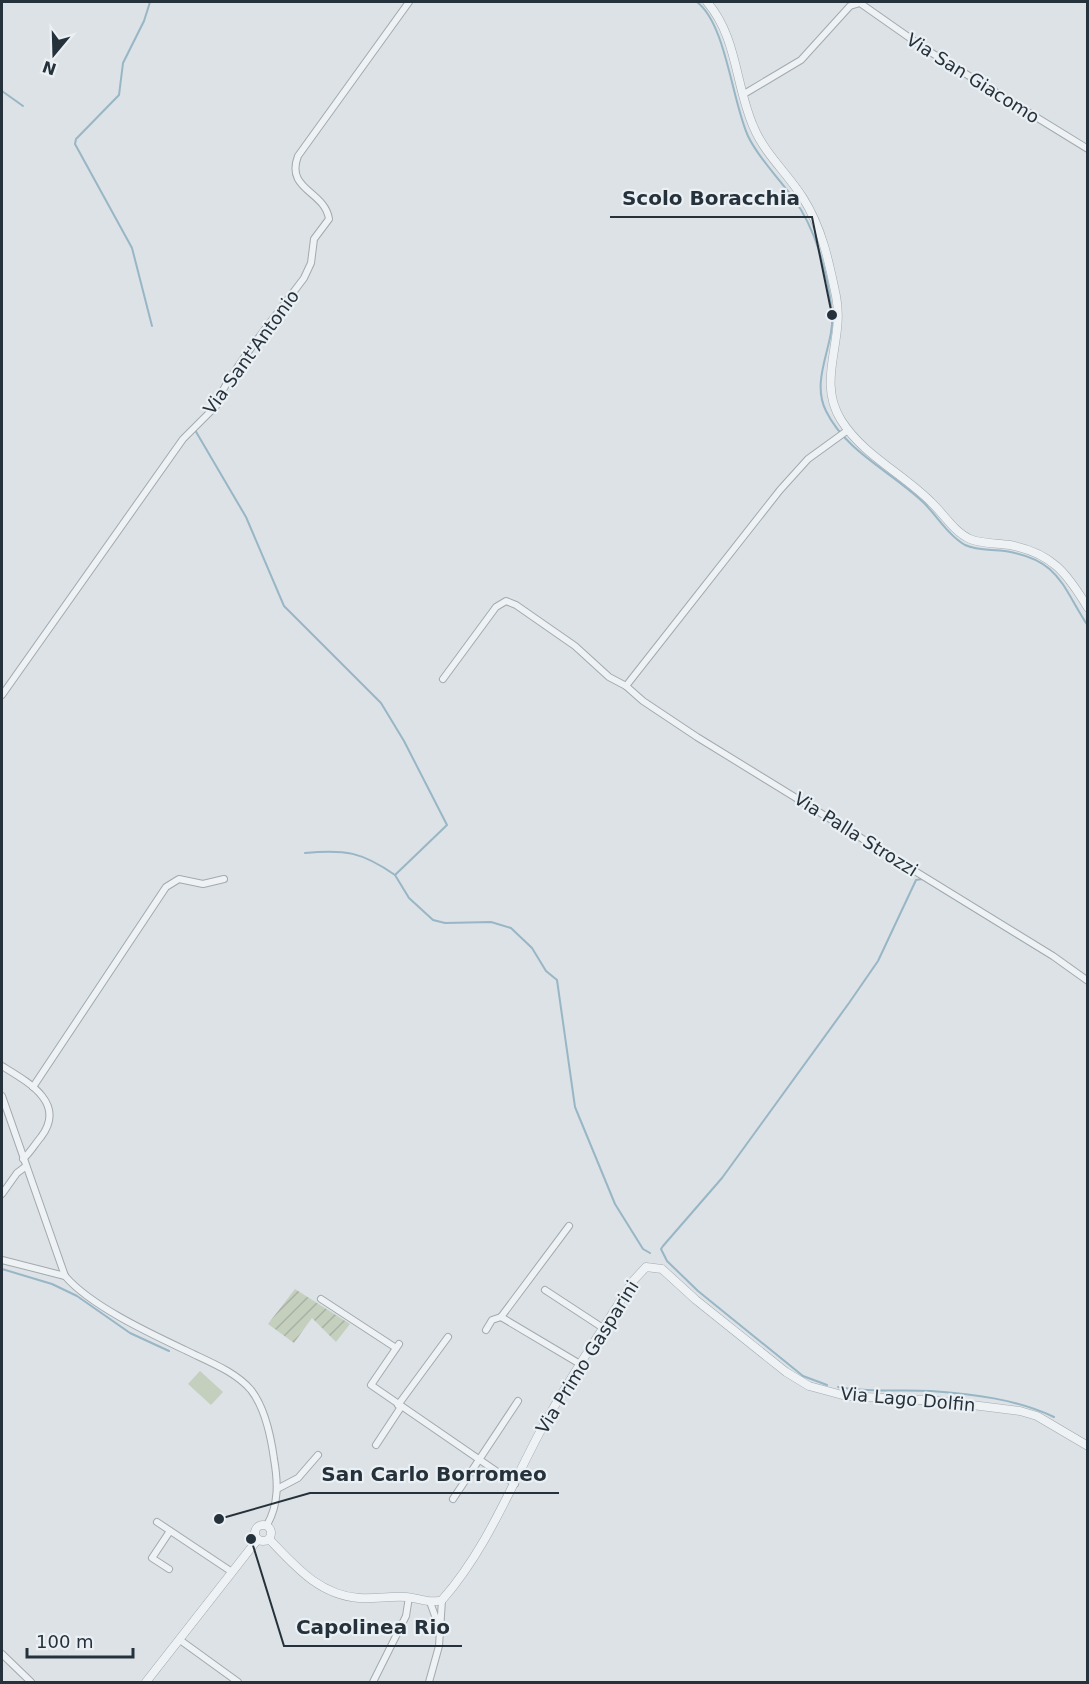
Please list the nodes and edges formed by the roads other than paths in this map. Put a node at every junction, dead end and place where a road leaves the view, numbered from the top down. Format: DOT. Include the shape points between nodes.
graph roads {
  1 [pos="409,2"];
  2 [pos="707,2"];
  3 [pos="861,2"];
  4 [pos="744,94"];
  5 [pos="1088,150"];
  6 [pos="845,431"];
  7 [pos="1088,608"];
  8 [pos="443,679"];
  9 [pos="626,686"];
  10 [pos="2,695"];
  11 [pos="224,879"];
  12 [pos="1088,981"];
  13 [pos="2,1066"];
  14 [pos="33,1087"];
  15 [pos="2,1095"];
  16 [pos="23,1159"];
  17 [pos="25,1167"];
  18 [pos="2,1194"];
  19 [pos="569,1226"];
  20 [pos="2,1260"];
  21 [pos="655,1266"];
  22 [pos="65,1276"];
  23 [pos="545,1290"];
  24 [pos="321,1299"];
  25 [pos="501,1317"];
  26 [pos="603,1328"];
  27 [pos="486,1330"];
  28 [pos="448,1337"];
  29 [pos="580,1364"];
  30 [pos="518,1401"];
  31 [pos="400,1406"];
  32 [pos="376,1445"];
  33 [pos="1088,1446"];
  34 [pos="318,1455"];
  35 [pos="479,1461"];
  36 [pos="515,1484"];
  37 [pos="277,1489"];
  38 [pos="453,1499"];
  39 [pos="157,1522"];
  40 [pos="267,1525"];
  41 [pos="170,1531"];
  42 [pos="258,1539"];
  43 [pos="268,1539"];
  44 [pos="169,1569"];
  45 [pos="232,1572"];
  46 [pos="409,1597"];
  47 [pos="442,1600"];
  48 [pos="430,1602"];
  49 [pos="440,1630"];
  50 [pos="180,1640"];
  51 [pos="2,1654"];
  52 [pos="26,1681"];
  53 [pos="146,1683"];
  54 [pos="238,1683"];
  55 [pos="373,1683"];
  56 [pos="429,1683"];
  1 -- 10 [label="street, Via Sant'Antonio" via="298,156 294,167 297,179 328,210 329,219 314,239 311,263 304,278 217,398 217,405 183,439"];
  2 -- 4 [label="street" via="728,35"];
  3 -- 4 [label="street, Via San Giacomo" via="850,6 801,60"];
  3 -- 5 [label="street, Via San Giacomo" via="927,50"];
  4 -- 6 [label="street" via="760,140 804,199 822,237 840,322 831,393"];
  6 -- 7 [label="street" via="930,500 963,535 980,542 1024,548 1056,564"];
  6 -- 9 [label="street" via="808,459 757,517"];
  8 -- 9 [label="street, Via Palla Strozzi" via="496,607 506,601 557,633"];
  9 -- 12 [label="street, Via Palla Strozzi" via="697,737"];
  11 -- 14 [label="street" via="203,884 179,879 166,887"];
  13 -- 14 [label="street"];
  14 -- 16 [label="street" via="48,1105 51,1121"];
  15 -- 16 [label="street"];
  16 -- 17 [label="street"];
  17 -- 18 [label="street"];
  17 -- 22 [label="street"];
  19 -- 25 [label="street"];
  20 -- 22 [label="street"];
  21 -- 26 [label="street, Via Primo Gasparini" via="640,1271"];
  21 -- 33 [label="street, Via Lago Dolfin" via="786,1372 809,1386 846,1396 940,1401 1020,1411 1037,1416"];
  22 -- 37 [label="street" via="139,1329 212,1363 251,1391 273,1446"];
  23 -- 26 [label="street"];
  24 -- 31 [label="street" via="397,1346 371,1385"];
  25 -- 27 [label="street" via="492,1320"];
  25 -- 29 [label="street"];
  26 -- 29 [label="street, Via Primo Gasparini"];
  28 -- 31 [label="street"];
  29 -- 36 [label="street, Via Primo Gasparini" via="540,1431"];
  30 -- 35 [label="street"];
  31 -- 32 [label="street"];
  31 -- 35 [label="street"];
  34 -- 37 [label="street" via="298,1478"];
  35 -- 36 [label="street"];
  35 -- 38 [label="street"];
  36 -- 47 [label="street, Via Primo Gasparini" via="484,1540"];
  37 -- 40 [label="street"];
  39 -- 41 [label="street"];
  40 -- 42 [label="street" via="257,1527 254,1532"];
  40 -- 43 [label="street" via="271,1532"];
  41 -- 44 [label="street" via="150,1559"];
  41 -- 45 [label="street"];
  42 -- 43 [label="street"];
  42 -- 45 [label="street"];
  43 -- 46 [label="street" via="304,1574 331,1592 360,1598"];
  45 -- 50 [label="street"];
  46 -- 48 [label="street"];
  46 -- 55 [label="street" via="406,1616"];
  47 -- 48 [label="street"];
  47 -- 49 [label="street"];
  48 -- 49 [label="street"];
  49 -- 56 [label="street"];
  50 -- 53 [label="street"];
  50 -- 54 [label="street"];
  51 -- 52 [label="street"];
}
